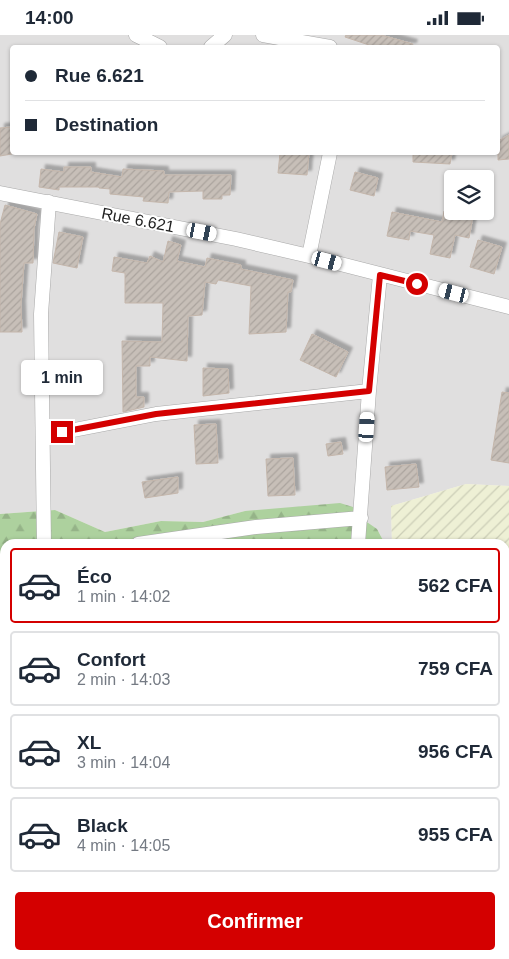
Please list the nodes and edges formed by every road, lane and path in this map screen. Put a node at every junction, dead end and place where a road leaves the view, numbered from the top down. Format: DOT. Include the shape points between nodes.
graph roads {
  1 [pos="136,35"];
  2 [pos="225,35"];
  3 [pos="263,35"];
  4 [pos="156,45"];
  5 [pos="214,45"];
  6 [pos="319,45"];
  7 [pos="330,155"];
  8 [pos="0,193"];
  9 [pos="49,203"];
  10 [pos="309,255"];
  11 [pos="380,275"];
  12 [pos="509,307"];
  13 [pos="369,391"];
  14 [pos="43,436"];
  15 [pos="360,518"];
  16 [pos="44,539"];
  17 [pos="173,539"];
  18 [pos="358,539"];
  1 -- 4 [label="street"];
  2 -- 5 [label="street"];
  3 -- 6 [label="street"];
  7 -- 10 [label="street"];
  8 -- 9 [label="street, Rue 6.621"];
  9 -- 10 [label="street, Rue 6.621"];
  9 -- 14 [label="street" via="41,314"];
  10 -- 11 [label="street, Rue 6.621"];
  11 -- 12 [label="street, Rue 6.621"];
  11 -- 13 [label="street"];
  13 -- 14 [label="street" via="156,414"];
  13 -- 15 [label="street"];
  14 -- 16 [label="street"];
  15 -- 17 [label="street" via="256,527"];
  15 -- 18 [label="street"];
}
